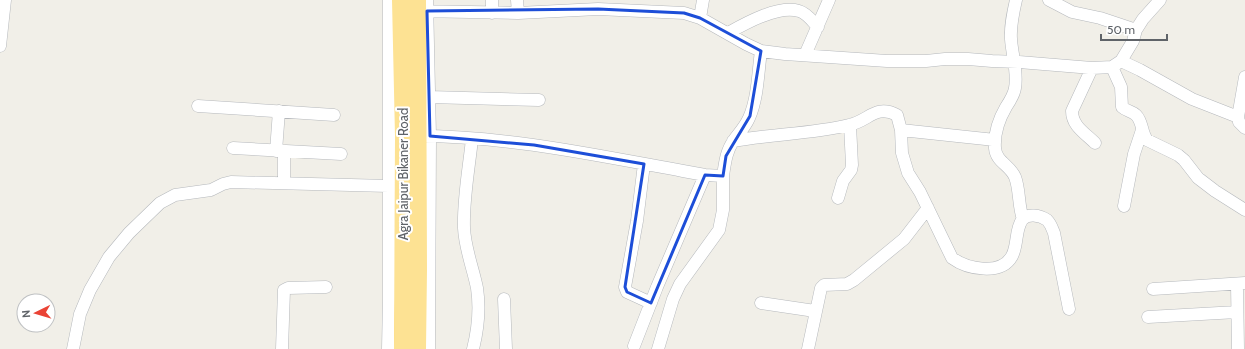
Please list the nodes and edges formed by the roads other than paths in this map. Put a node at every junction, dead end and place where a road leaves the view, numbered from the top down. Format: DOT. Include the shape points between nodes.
graph roads {
  1 [pos="5,0"];
  2 [pos="389,0"];
  3 [pos="401,0"];
  4 [pos="492,0"];
  5 [pos="517,0"];
  6 [pos="703,0"];
  7 [pos="829,0"];
  8 [pos="1016,0"];
  9 [pos="1049,0"];
  10 [pos="1160,0"];
  11 [pos="422,6"];
  12 [pos="461,6"];
  13 [pos="548,6"];
  14 [pos="518,12"];
  15 [pos="492,13"];
  16 [pos="700,18"];
  17 [pos="818,28"];
  18 [pos="1136,30"];
  19 [pos="728,33"];
  20 [pos="0,46"];
  21 [pos="761,51"];
  22 [pos="805,55"];
  23 [pos="1014,62"];
  24 [pos="1116,64"];
  25 [pos="1092,68"];
  26 [pos="1245,77"];
  27 [pos="429,97"];
  28 [pos="539,100"];
  29 [pos="198,106"];
  30 [pos="279,111"];
  31 [pos="334,115"];
  32 [pos="1238,117"];
  33 [pos="850,125"];
  34 [pos="1245,128"];
  35 [pos="901,130"];
  36 [pos="1142,130"];
  37 [pos="424,136"];
  38 [pos="472,139"];
  39 [pos="995,140"];
  40 [pos="733,141"];
  41 [pos="1095,143"];
  42 [pos="233,148"];
  43 [pos="280,151"];
  44 [pos="341,154"];
  45 [pos="644,164"];
  46 [pos="705,175"];
  47 [pos="723,176"];
  48 [pos="284,184"];
  49 [pos="389,186"];
  50 [pos="838,198"];
  51 [pos="1124,206"];
  52 [pos="928,208"];
  53 [pos="1245,210"];
  54 [pos="1023,218"];
  55 [pos="1241,283"];
  56 [pos="326,287"];
  57 [pos="1152,289"];
  58 [pos="504,299"];
  59 [pos="651,303"];
  60 [pos="761,304"];
  61 [pos="1069,309"];
  62 [pos="815,311"];
  63 [pos="1237,312"];
  64 [pos="1148,317"];
  65 [pos="634,346"];
  66 [pos="73,349"];
  67 [pos="282,349"];
  68 [pos="388,349"];
  69 [pos="403,349"];
  70 [pos="417,349"];
  71 [pos="430,349"];
  72 [pos="473,349"];
  73 [pos="506,349"];
  74 [pos="658,349"];
  75 [pos="808,349"];
  76 [pos="1238,349"];
  1 -- 20 [label="street"];
  2 -- 49 [label="street"];
  3 -- 69 [label="highway, Agra Jaipur Bikaner Road" via="404,136"];
  4 -- 15 [label="street"];
  5 -- 14 [label="street"];
  6 -- 16 [label="street"];
  7 -- 17 [label="street"];
  8 -- 23 [label="street" via="1011,24"];
  9 -- 18 [label="street" via="1072,12"];
  10 -- 18 [label="street"];
  11 -- 12 [label="street"];
  11 -- 27 [label="street"];
  11 -- 37 [label="highway, Agra Jaipur Bikaner Road"];
  12 -- 15 [label="street"];
  13 -- 14 [label="street"];
  13 -- 16 [label="street" via="684,13"];
  14 -- 15 [label="street"];
  16 -- 19 [label="street"];
  17 -- 19 [label="street" via="806,14 799,11 782,11 754,20"];
  17 -- 22 [label="street"];
  18 -- 24 [label="street" via="1133,41"];
  19 -- 21 [label="street"];
  21 -- 22 [label="street"];
  21 -- 40 [label="street" via="750,116"];
  22 -- 23 [label="street" via="887,61 968,59"];
  23 -- 25 [label="street"];
  23 -- 39 [label="street" via="1015,88 998,125"];
  24 -- 25 [label="street"];
  24 -- 32 [label="street" via="1140,70 1192,99"];
  24 -- 36 [label="street" via="1122,107 1137,116"];
  25 -- 41 [label="street" via="1072,111 1072,117"];
  26 -- 32 [label="street"];
  27 -- 28 [label="street"];
  27 -- 37 [label="street"];
  29 -- 30 [label="street"];
  30 -- 31 [label="street"];
  30 -- 43 [label="street"];
  32 -- 34 [label="street"];
  33 -- 35 [label="street" via="878,112 889,111 897,115"];
  33 -- 40 [label="street"];
  33 -- 50 [label="street" via="852,165 843,181"];
  35 -- 39 [label="street"];
  35 -- 52 [label="street" via="902,153 906,168"];
  36 -- 51 [label="street" via="1134,154"];
  36 -- 53 [label="street" via="1146,140 1178,155 1198,178"];
  37 -- 38 [label="street"];
  37 -- 70 [label="highway, Agra Jaipur Bikaner Road"];
  37 -- 71 [label="street"];
  38 -- 45 [label="street" via="541,146"];
  38 -- 72 [label="street" via="464,229 477,289 477,327"];
  39 -- 54 [label="street" via="997,156 1015,177"];
  40 -- 47 [label="street" via="726,156"];
  42 -- 43 [label="street"];
  43 -- 44 [label="street"];
  43 -- 48 [label="street"];
  45 -- 46 [label="street"];
  45 -- 59 [label="street" via="636,229 624,287 632,295"];
  46 -- 47 [label="street"];
  46 -- 59 [label="street"];
  47 -- 74 [label="street" via="723,210 719,230 680,284"];
  48 -- 49 [label="street"];
  48 -- 66 [label="street" via="231,182 211,190 175,195 160,204 128,234 109,257 80,314"];
  49 -- 68 [label="street"];
  52 -- 54 [label="street" via="952,258 959,264 972,268 988,269 1007,264 1013,255"];
  52 -- 62 [label="street" via="904,239 854,280 848,284 824,285 818,295"];
  54 -- 61 [label="street" via="1042,217 1052,226"];
  55 -- 57 [label="street"];
  55 -- 63 [label="street"];
  56 -- 67 [label="street" via="284,290"];
  58 -- 73 [label="street"];
  59 -- 65 [label="street"];
  60 -- 62 [label="street"];
  62 -- 75 [label="street"];
  63 -- 64 [label="street"];
  63 -- 76 [label="street"];
}
